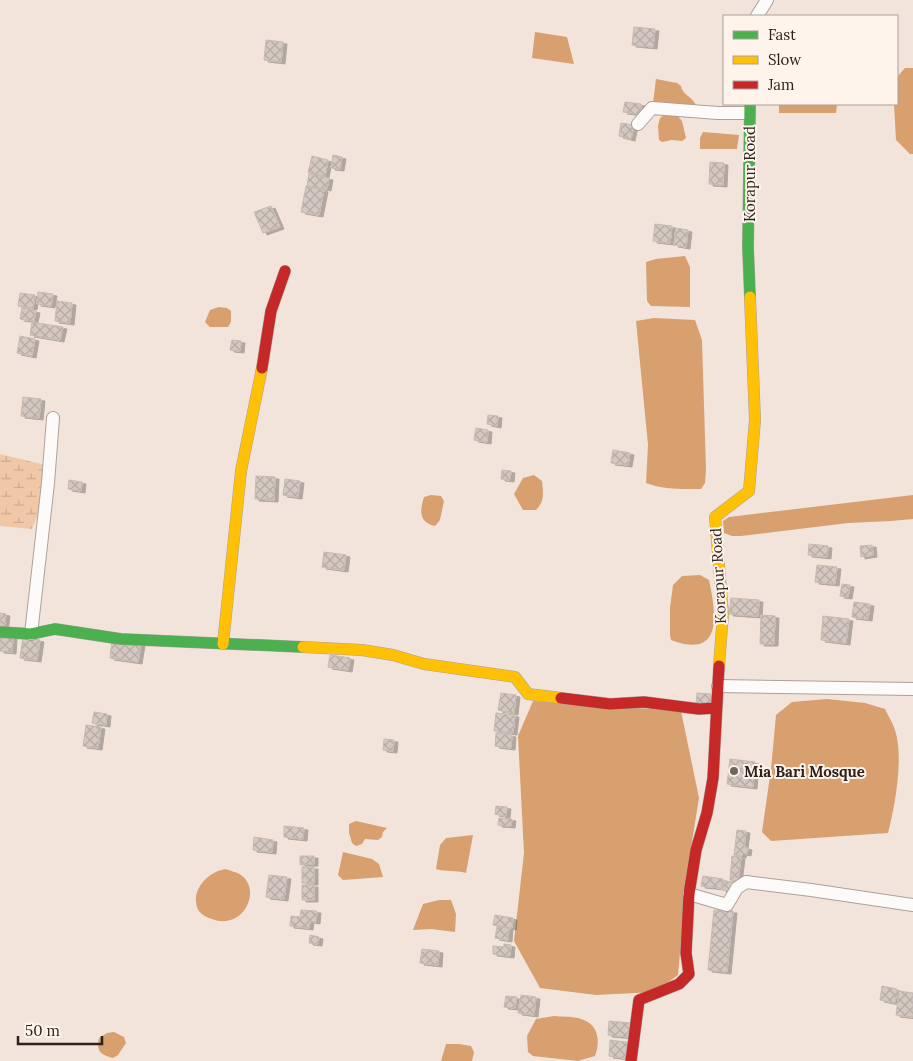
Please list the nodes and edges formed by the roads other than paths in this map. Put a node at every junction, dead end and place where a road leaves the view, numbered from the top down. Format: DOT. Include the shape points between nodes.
graph roads {
  1 [pos="767,0"];
  2 [pos="758,15"];
  3 [pos="749,109"];
  4 [pos="638,124"];
  5 [pos="285,271"];
  6 [pos="53,418"];
  7 [pos="0,632"];
  8 [pos="31,634"];
  9 [pos="223,644"];
  10 [pos="718,686"];
  11 [pos="913,689"];
  12 [pos="716,708"];
  13 [pos="689,894"];
  14 [pos="913,905"];
  15 [pos="631,1061"];
  1 -- 2 [label="street"];
  3 -- 4 [label="street" via="718,113 652,108"];
  3 -- 10 [label="street, Korapur Road" via="748,247 755,420 749,491 714,517 723,614"];
  5 -- 9 [label="street" via="271,310 238,488"];
  6 -- 8 [label="street"];
  7 -- 8 [label="street"];
  8 -- 9 [label="street" via="55,629 121,639"];
  9 -- 12 [label="street" via="362,650 424,664 515,677 528,694 610,704 644,702"];
  10 -- 11 [label="street"];
  10 -- 12 [label="street, Korapur Road"];
  12 -- 13 [label="street, Korapur Road" via="713,778"];
  13 -- 14 [label="street" via="727,905 737,888 746,882"];
  13 -- 15 [label="street, Korapur Road" via="686,953 689,974 679,984 639,1000"];
}
